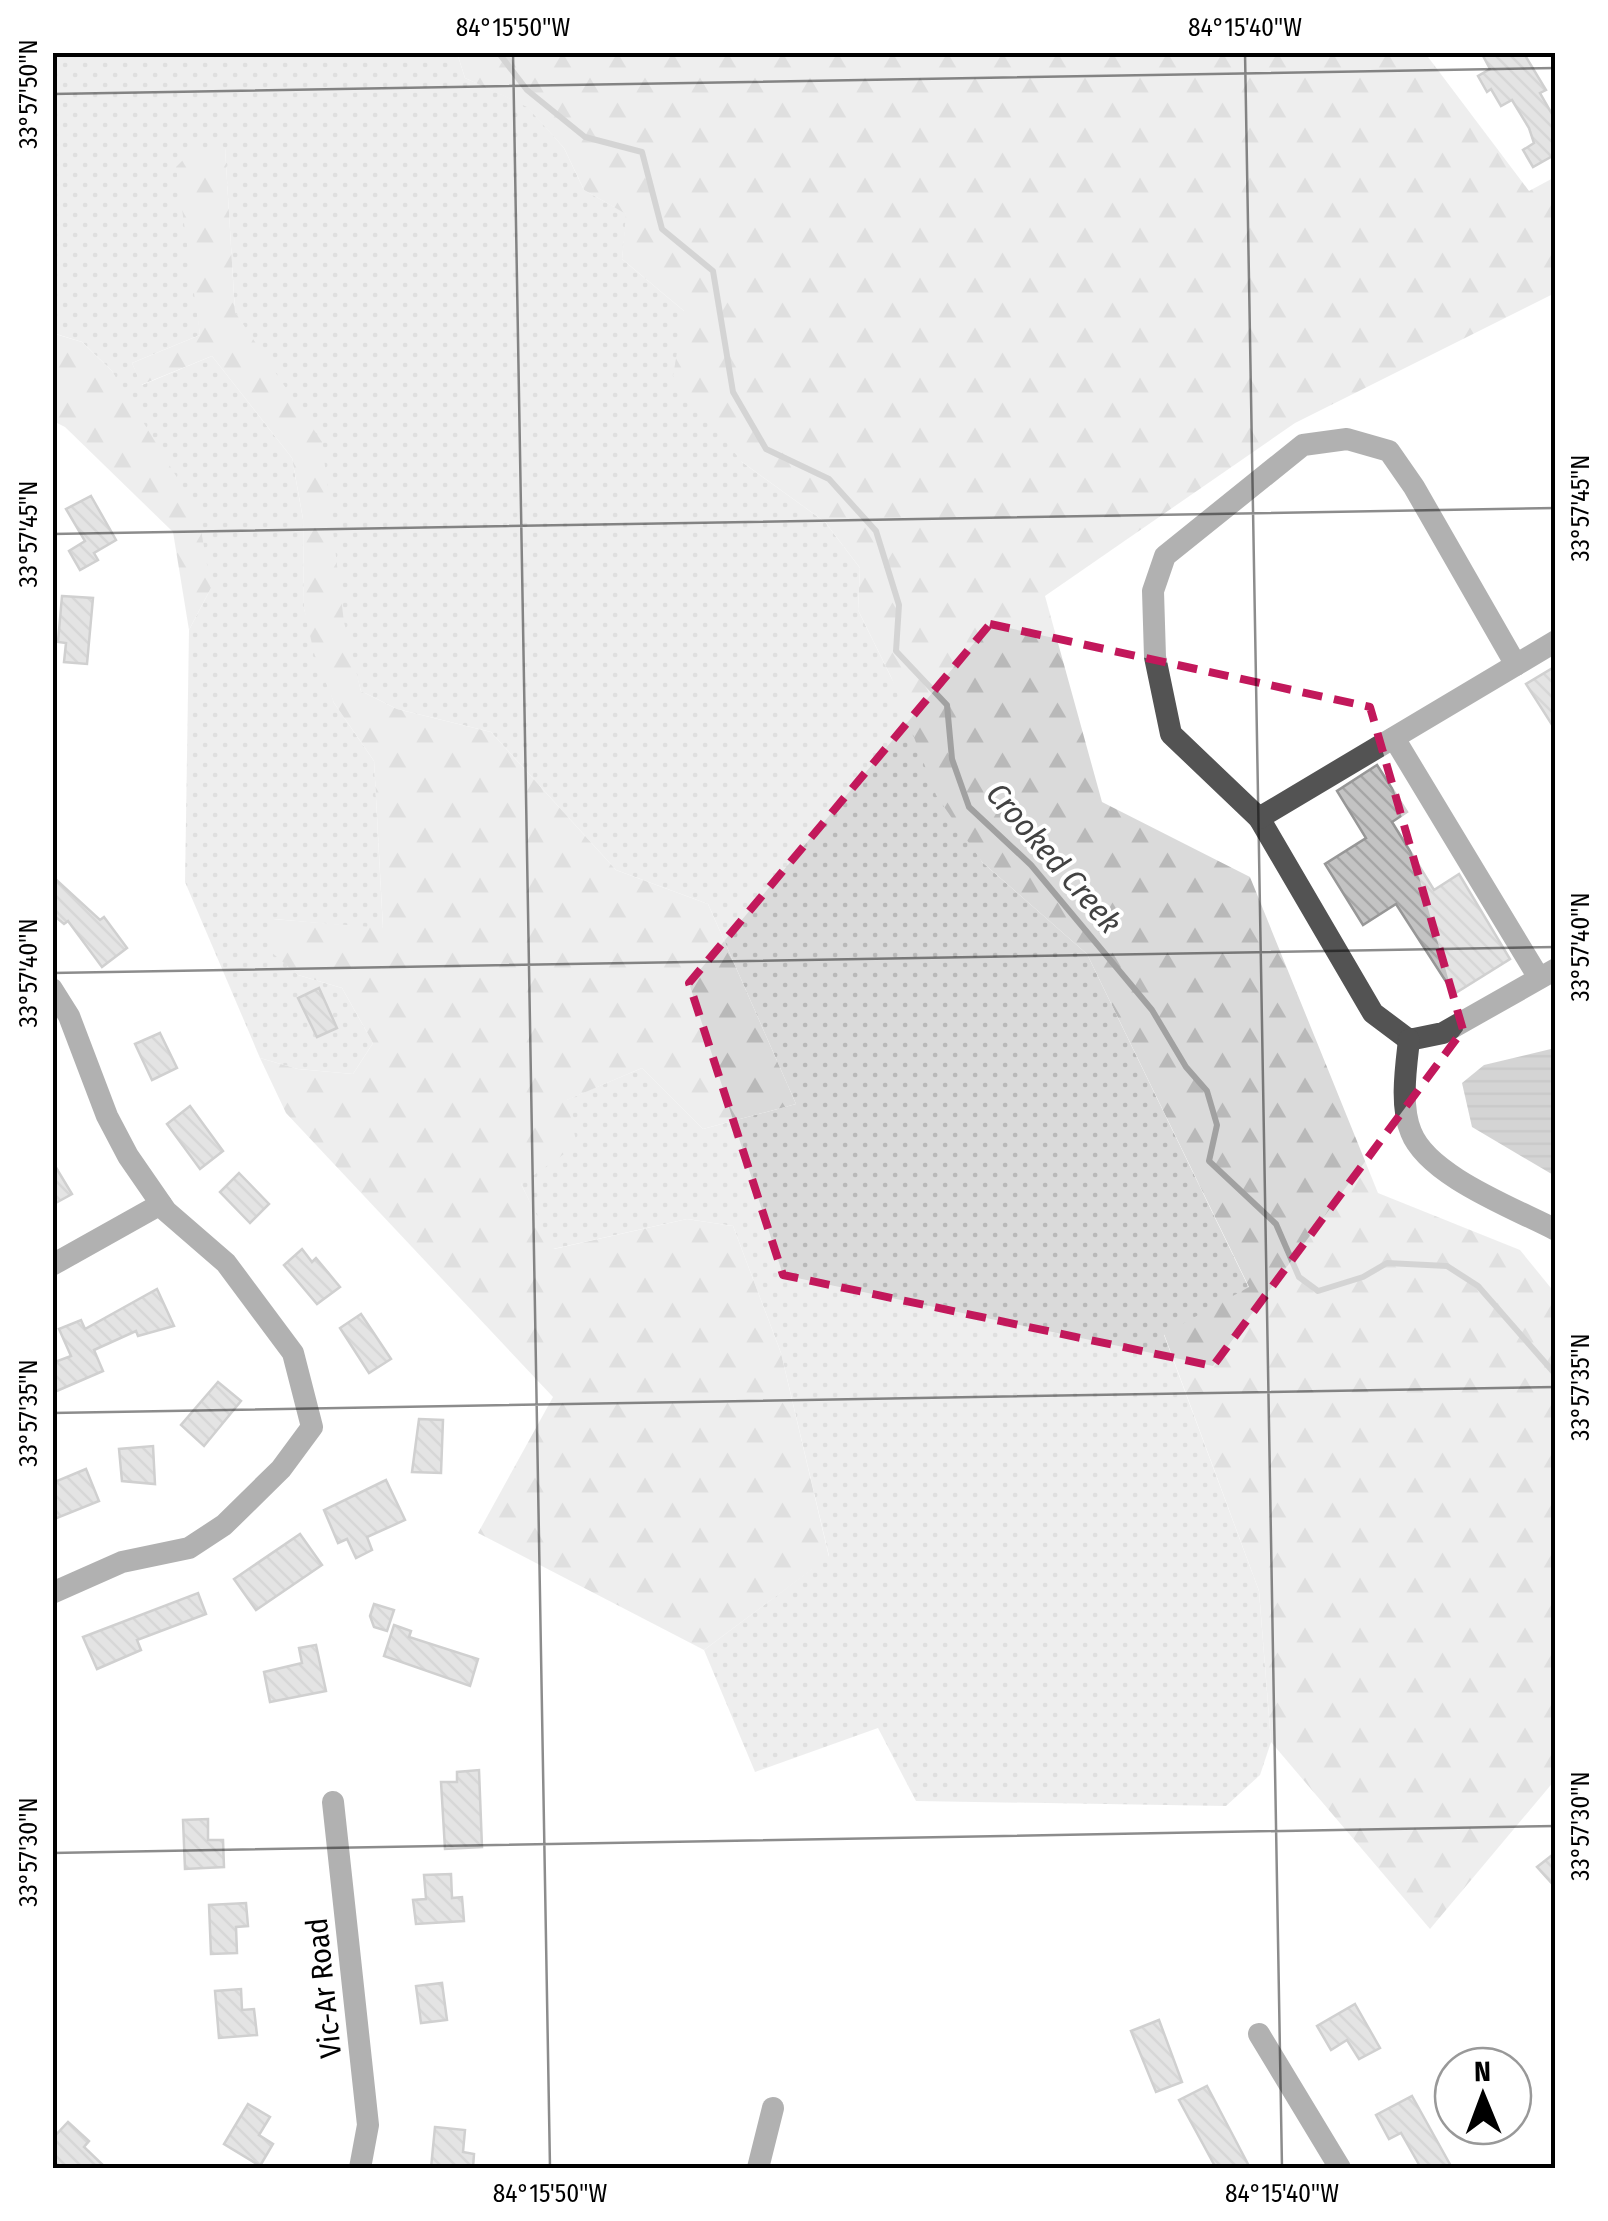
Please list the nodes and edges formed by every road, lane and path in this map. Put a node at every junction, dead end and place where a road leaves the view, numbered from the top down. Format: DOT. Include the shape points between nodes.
graph roads {
  1 [pos="1556,641"];
  2 [pos="1516,665"];
  3 [pos="1394,738"];
  4 [pos="1259,818"];
  5 [pos="1547,974"];
  6 [pos="52,989"];
  7 [pos="1409,1040"];
  8 [pos="161,1204"];
  9 [pos="1556,1230"];
  10 [pos="52,1264"];
  11 [pos="52,1593"];
  12 [pos="332,1802"];
  13 [pos="1259,2034"];
  14 [pos="773,2108"];
  15 [pos="360,2168"];
  16 [pos="758,2168"];
  17 [pos="1340,2168"];
  1 -- 2 [label="street"];
  2 -- 3 [label="street"];
  2 -- 4 [label="street" via="1389,451 1347,439 1303,445 1164,556 1153,591 1156,657 1171,734"];
  3 -- 4 [label="street"];
  3 -- 5 [label="street"];
  4 -- 7 [label="street" via="1373,1013"];
  5 -- 7 [label="street" via="1443,1033"];
  6 -- 8 [label="street" via="107,1116"];
  7 -- 9 [label="street" via="1410,1130 1425,1156"];
  8 -- 10 [label="street"];
  8 -- 11 [label="street" via="226,1262 278,1327 293,1353 312,1426 224,1525 188,1548 122,1562"];
  12 -- 15 [label="street, Vic-Ar Road" via="368,2125"];
  13 -- 17 [label="street"];
  14 -- 16 [label="street"];
}
